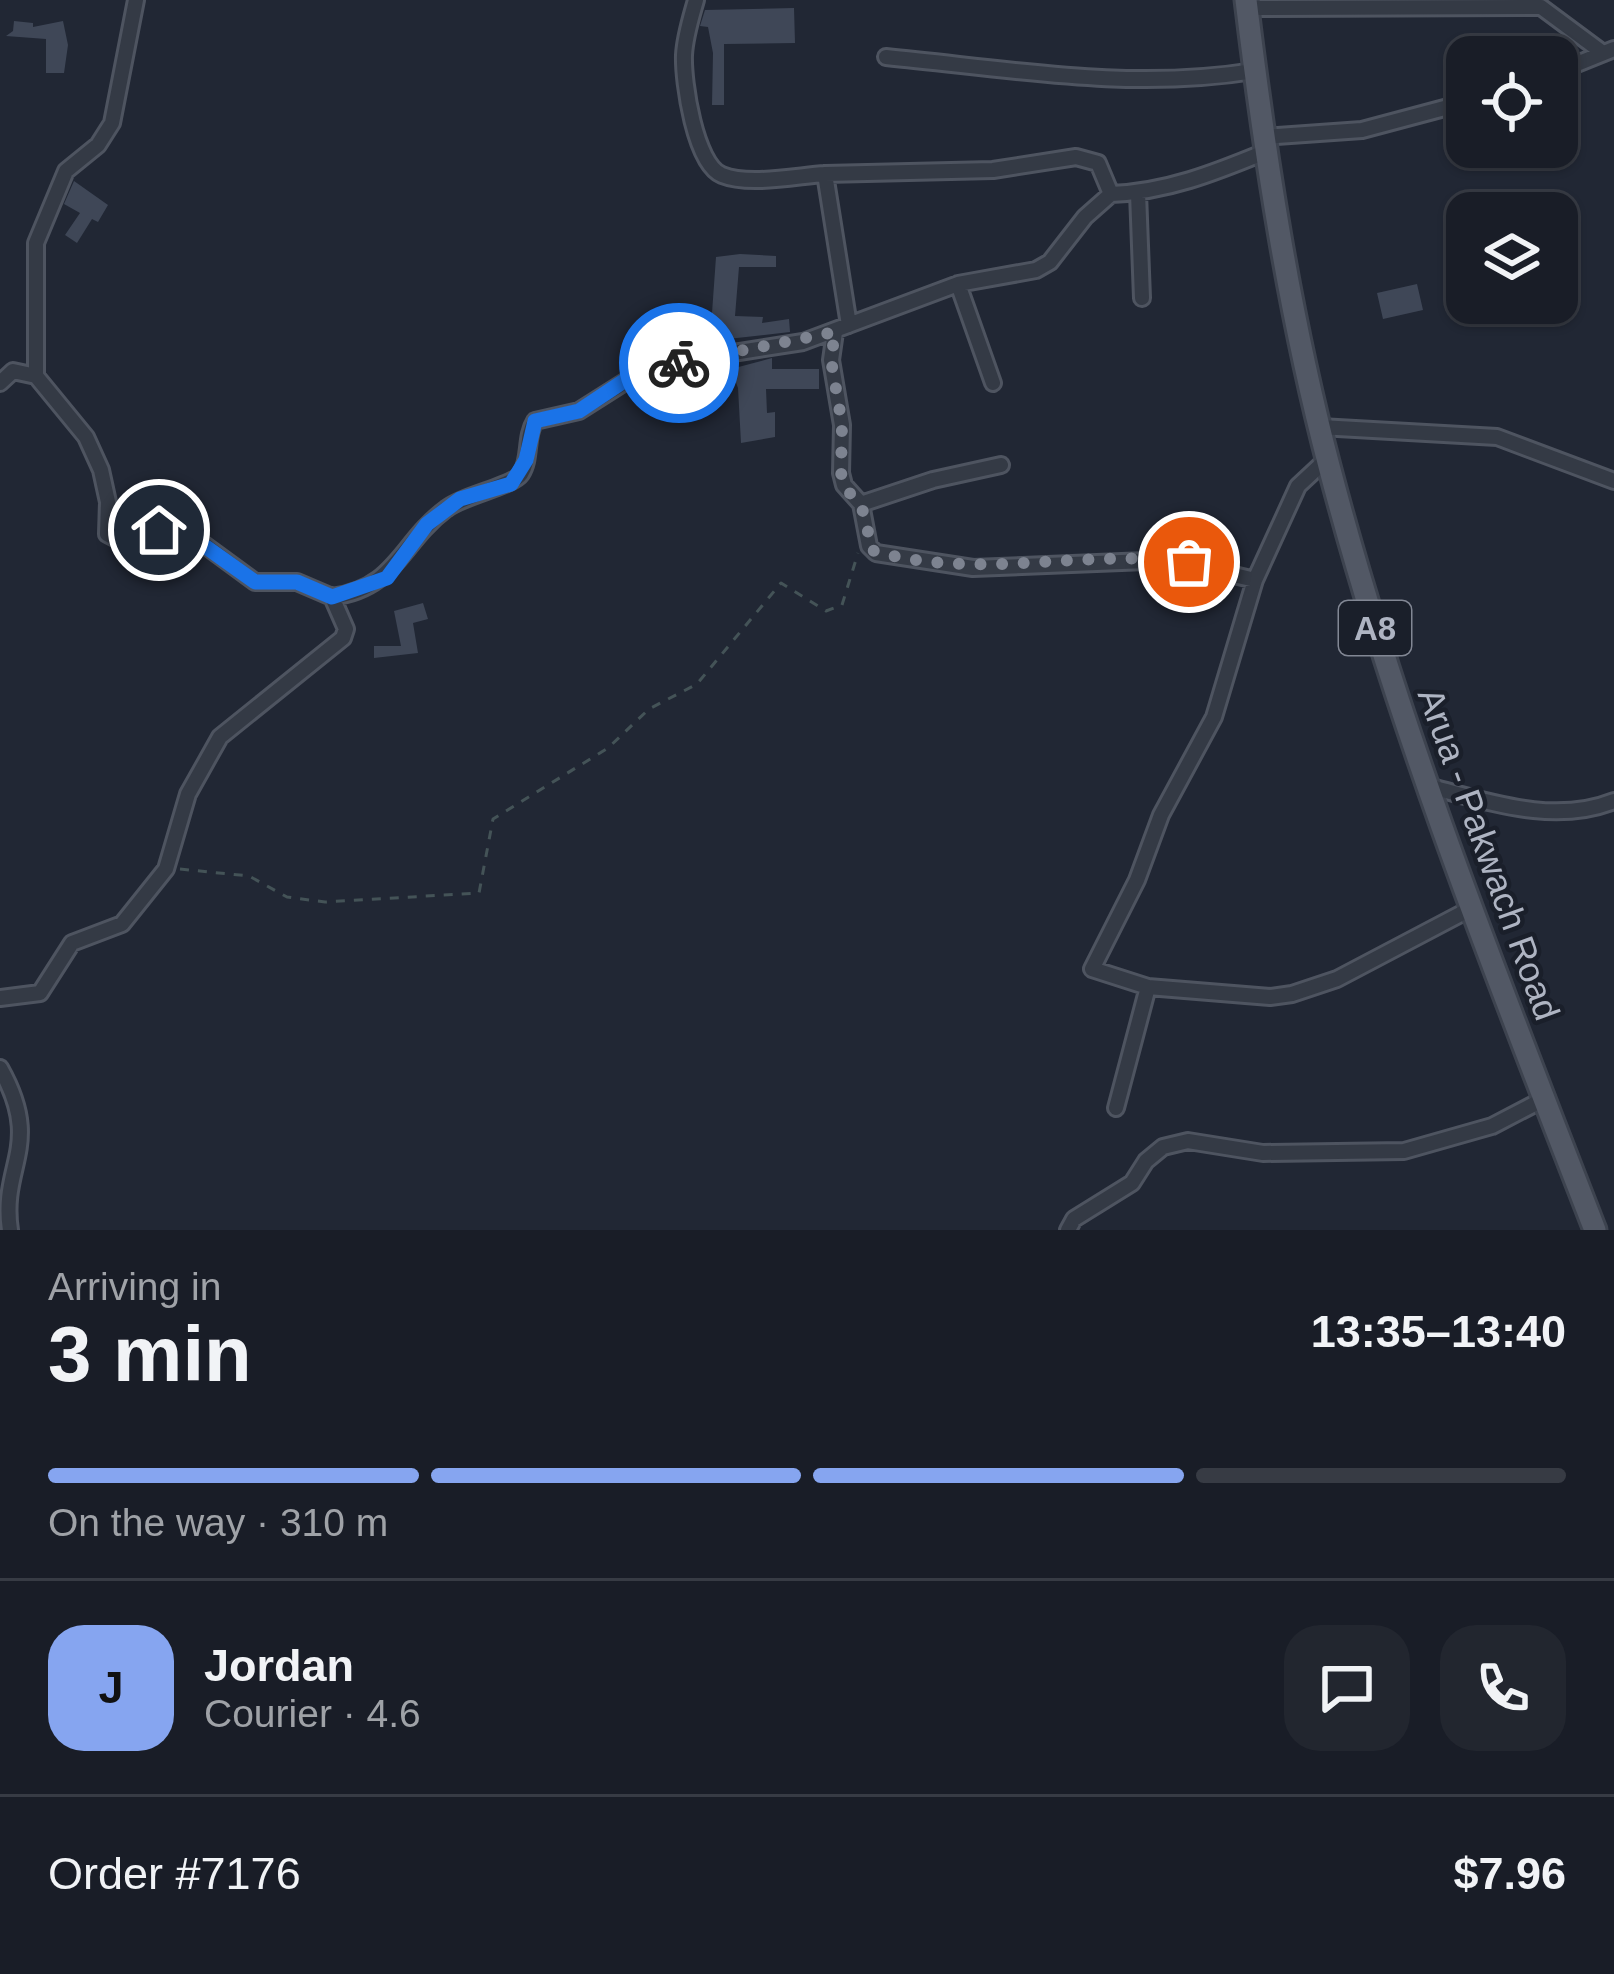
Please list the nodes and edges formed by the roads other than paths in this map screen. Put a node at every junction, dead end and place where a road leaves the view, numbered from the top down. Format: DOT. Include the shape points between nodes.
graph roads {
  1 [pos="136,0"];
  2 [pos="696,0"];
  3 [pos="1246,4"];
  4 [pos="1608,51"];
  5 [pos="886,57"];
  6 [pos="1578,63"];
  7 [pos="1255,71"];
  8 [pos="1446,108"];
  9 [pos="1264,144"];
  10 [pos="825,174"];
  11 [pos="1138,193"];
  12 [pos="1111,194"];
  13 [pos="958,284"];
  14 [pos="1142,298"];
  15 [pos="842,329"];
  16 [pos="36,376"];
  17 [pos="0,383"];
  18 [pos="993,383"];
  19 [pos="1320,428"];
  20 [pos="1327,460"];
  21 [pos="1001,465"];
  22 [pos="1614,481"];
  23 [pos="861,504"];
  24 [pos="1255,580"];
  25 [pos="332,597"];
  26 [pos="1431,787"];
  27 [pos="1614,801"];
  28 [pos="1470,909"];
  29 [pos="1148,987"];
  30 [pos="0,998"];
  31 [pos="0,1068"];
  32 [pos="1544,1099"];
  33 [pos="1116,1108"];
  34 [pos="10,1230"];
  35 [pos="1067,1230"];
  36 [pos="1595,1230"];
  1 -- 16 [label="street" via="112,123 66,171 36,243"];
  2 -- 10 [label="street" via="684,59 699,147 710,167 743,179"];
  3 -- 4 [label="street" via="1534,6"];
  3 -- 7 [label="main road, Arua - Pakwach Road / A8"];
  4 -- 6 [label="street"];
  5 -- 7 [label="street" via="1076,80 1200,80"];
  7 -- 9 [label="main road, Arua - Pakwach Road / A8"];
  8 -- 9 [label="street"];
  9 -- 11 [label="street" via="1199,178"];
  9 -- 19 [label="main road, Arua - Pakwach Road / A8"];
  10 -- 12 [label="street" via="993,170 1076,158 1098,164"];
  10 -- 15 [label="street"];
  11 -- 12 [label="street"];
  11 -- 14 [label="street"];
  12 -- 13 [label="street" via="1044,267"];
  13 -- 15 [label="street"];
  13 -- 18 [label="street"];
  15 -- 23 [label="street" via="831,360 841,473"];
  15 -- 25 [label="street" via="645,367 579,411 535,421 511,484 460,499 427,524 387,578"];
  16 -- 17 [label="street" via="14,371"];
  16 -- 25 [label="street" via="86,437 101,470 107,534 142,552 161,530 206,547 255,582 297,582"];
  19 -- 20 [label="main road, Arua - Pakwach Road / A8"];
  19 -- 22 [label="street" via="1497,437"];
  20 -- 24 [label="street" via="1298,487"];
  20 -- 26 [label="main road, Arua - Pakwach Road / A8"];
  21 -- 23 [label="street"];
  23 -- 24 [label="street" via="877,553 973,568 1171,560"];
  24 -- 29 [label="street" via="1214,717 1092,964"];
  25 -- 30 [label="street" via="344,638 220,736 188,794 166,868 122,924 72,944 40,993"];
  26 -- 27 [label="street" via="1544,812"];
  26 -- 28 [label="main road, Arua - Pakwach Road / A8"];
  28 -- 29 [label="street" via="1292,994"];
  28 -- 32 [label="main road, Arua - Pakwach Road / A8"];
  29 -- 33 [label="street"];
  31 -- 34 [label="street" via="21,1128 4,1187"];
  32 -- 35 [label="street" via="1492,1126 1404,1151 1262,1153 1188,1141 1163,1147 1132,1184"];
  32 -- 36 [label="main road, Arua - Pakwach Road / A8"];
}
